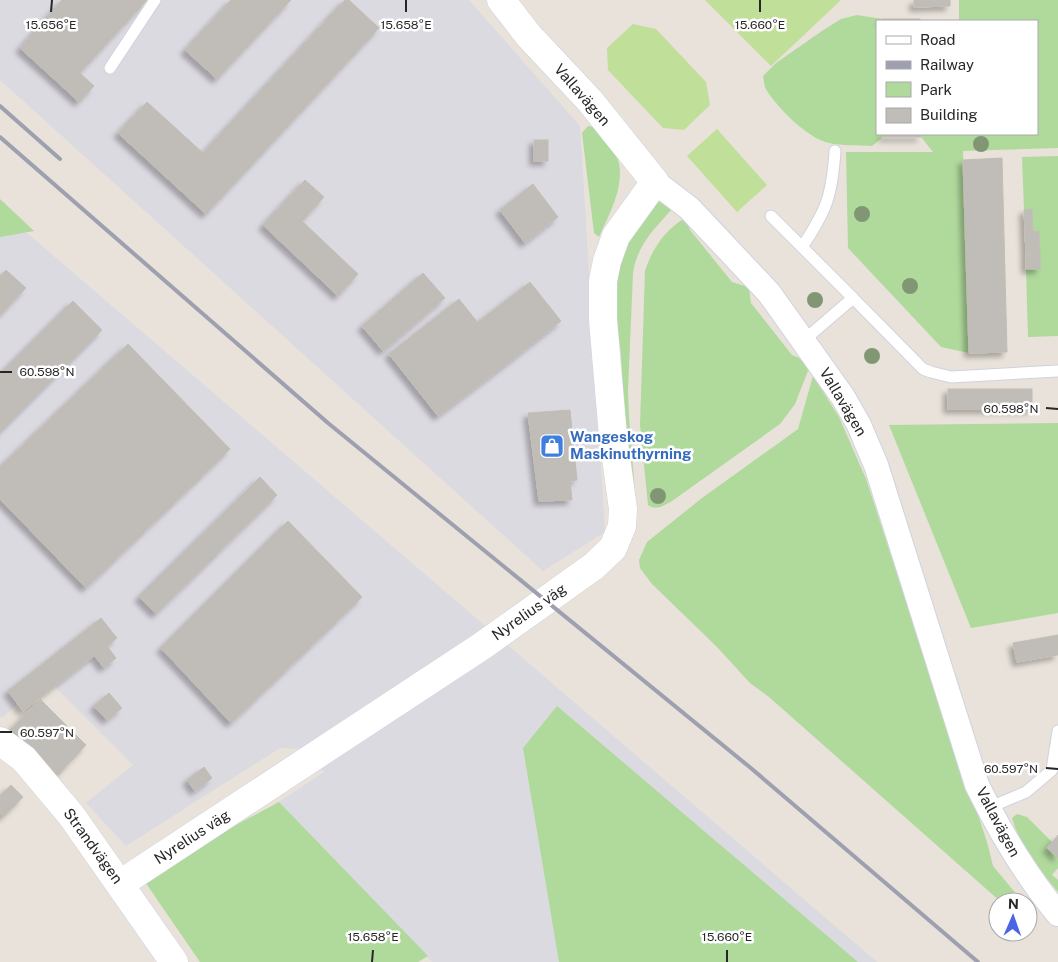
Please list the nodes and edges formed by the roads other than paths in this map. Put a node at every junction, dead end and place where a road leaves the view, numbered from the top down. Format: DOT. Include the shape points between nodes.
graph roads {
  1 [pos="155,0"];
  2 [pos="501,0"];
  3 [pos="110,68"];
  4 [pos="835,151"];
  5 [pos="655,182"];
  6 [pos="772,216"];
  7 [pos="802,247"];
  8 [pos="852,298"];
  9 [pos="803,341"];
  10 [pos="1058,371"];
  11 [pos="1058,731"];
  12 [pos="0,741"];
  13 [pos="1055,770"];
  14 [pos="988,808"];
  15 [pos="120,884"];
  16 [pos="1058,914"];
  17 [pos="174,962"];
  1 -- 3 [label="lane"];
  2 -- 5 [label="street, Vallavägen" via="529,36 590,101"];
  4 -- 7 [label="lane" via="833,182 827,205"];
  5 -- 9 [label="street, Vallavägen" via="689,208 762,286"];
  5 -- 15 [label="street, Nyrelius väg" via="616,236 602,281 611,417 623,509 622,526 613,548 594,566 482,646"];
  6 -- 7 [label="lane"];
  7 -- 8 [label="lane"];
  8 -- 9 [label="lane"];
  8 -- 10 [label="lane" via="923,369 931,372 951,377"];
  9 -- 14 [label="street, Vallavägen" via="860,425 876,465 968,758"];
  11 -- 13 [label="lane"];
  12 -- 15 [label="street, Strandvägen" via="24,759 47,785"];
  13 -- 14 [label="lane" via="1026,792"];
  14 -- 16 [label="street, Vallavägen" via="1013,854"];
  15 -- 17 [label="street, Strandvägen"];
}
